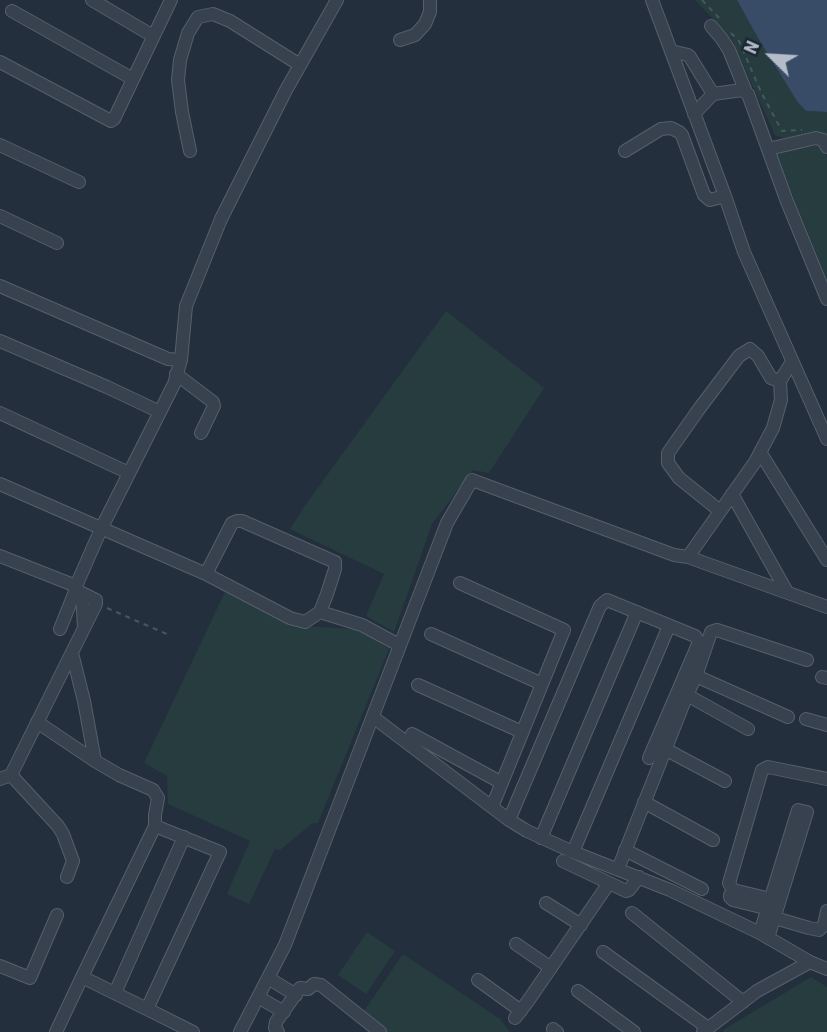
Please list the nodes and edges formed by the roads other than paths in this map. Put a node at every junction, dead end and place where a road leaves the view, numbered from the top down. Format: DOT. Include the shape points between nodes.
graph roads {
  1 [pos="92,0"];
  2 [pos="171,0"];
  3 [pos="337,0"];
  4 [pos="430,0"];
  5 [pos="652,0"];
  6 [pos="12,11"];
  7 [pos="711,26"];
  8 [pos="153,36"];
  9 [pos="400,40"];
  10 [pos="671,51"];
  11 [pos="0,62"];
  12 [pos="300,65"];
  13 [pos="133,79"];
  14 [pos="746,92"];
  15 [pos="713,93"];
  16 [pos="694,114"];
  17 [pos="1,147"];
  18 [pos="827,147"];
  19 [pos="768,149"];
  20 [pos="190,151"];
  21 [pos="625,151"];
  22 [pos="79,182"];
  23 [pos="725,196"];
  24 [pos="0,216"];
  25 [pos="57,243"];
  26 [pos="0,286"];
  27 [pos="827,299"];
  28 [pos="0,341"];
  29 [pos="181,360"];
  30 [pos="792,362"];
  31 [pos="176,374"];
  32 [pos="780,381"];
  33 [pos="160,412"];
  34 [pos="0,413"];
  35 [pos="201,433"];
  36 [pos="827,439"];
  37 [pos="760,452"];
  38 [pos="129,473"];
  39 [pos="0,484"];
  40 [pos="732,494"];
  41 [pos="720,511"];
  42 [pos="101,528"];
  43 [pos="0,556"];
  44 [pos="688,557"];
  45 [pos="827,560"];
  46 [pos="206,574"];
  47 [pos="460,583"];
  48 [pos="78,589"];
  49 [pos="788,592"];
  50 [pos="827,607"];
  51 [pos="320,612"];
  52 [pos="637,612"];
  53 [pos="668,626"];
  54 [pos="84,628"];
  55 [pos="60,629"];
  56 [pos="431,634"];
  57 [pos="398,645"];
  58 [pos="72,653"];
  59 [pos="807,660"];
  60 [pos="696,676"];
  61 [pos="542,684"];
  62 [pos="418,685"];
  63 [pos="687,695"];
  64 [pos="373,717"];
  65 [pos="788,717"];
  66 [pos="806,719"];
  67 [pos="37,722"];
  68 [pos="827,726"];
  69 [pos="748,729"];
  70 [pos="522,733"];
  71 [pos="412,734"];
  72 [pos="665,749"];
  73 [pos="649,758"];
  74 [pos="95,761"];
  75 [pos="5,777"];
  76 [pos="827,779"];
  77 [pos="725,781"];
  78 [pos="502,783"];
  79 [pos="644,802"];
  80 [pos="492,807"];
  81 [pos="509,820"];
  82 [pos="155,826"];
  83 [pos="184,837"];
  84 [pos="541,838"];
  85 [pos="713,840"];
  86 [pos="625,850"];
  87 [pos="573,852"];
  88 [pos="563,861"];
  89 [pos="618,869"];
  90 [pos="67,877"];
  91 [pos="639,877"];
  92 [pos="609,883"];
  93 [pos="702,889"];
  94 [pos="730,895"];
  95 [pos="546,903"];
  96 [pos="774,906"];
  97 [pos="827,912"];
  98 [pos="632,913"];
  99 [pos="57,915"];
  100 [pos="581,925"];
  101 [pos="764,936"];
  102 [pos="516,944"];
  103 [pos="603,952"];
  104 [pos="810,962"];
  105 [pos="0,965"];
  106 [pos="551,968"];
  107 [pos="827,969"];
  108 [pos="82,977"];
  109 [pos="268,978"];
  110 [pos="478,980"];
  111 [pos="578,991"];
  112 [pos="115,993"];
  113 [pos="296,995"];
  114 [pos="258,997"];
  115 [pos="743,1002"];
  116 [pos="147,1009"];
  117 [pos="284,1012"];
  118 [pos="705,1030"];
  119 [pos="56,1032"];
  120 [pos="193,1032"];
  121 [pos="240,1032"];
  122 [pos="278,1032"];
  123 [pos="380,1032"];
  124 [pos="634,1032"];
  1 -- 8 [label="street"];
  2 -- 8 [label="street"];
  3 -- 12 [label="street"];
  4 -- 9 [label="street" via="425,24 415,35"];
  5 -- 10 [label="street"];
  6 -- 13 [label="street"];
  7 -- 14 [label="street" via="729,50"];
  8 -- 13 [label="street"];
  10 -- 15 [label="street" via="688,55"];
  10 -- 16 [label="street"];
  11 -- 13 [label="street" via="108,121 114,119"];
  12 -- 20 [label="street" via="230,21 213,14 198,17 188,33 178,80"];
  12 -- 29 [label="street" via="221,219 186,306"];
  14 -- 15 [label="street"];
  14 -- 19 [label="street"];
  15 -- 16 [label="street"];
  16 -- 23 [label="street"];
  17 -- 22 [label="street"];
  18 -- 19 [label="street" via="816,138"];
  19 -- 27 [label="street"];
  21 -- 23 [label="street" via="661,129 671,128 682,135 704,195 710,200"];
  23 -- 30 [label="street"];
  24 -- 25 [label="street"];
  26 -- 29 [label="street" via="168,359"];
  28 -- 33 [label="street"];
  29 -- 31 [label="street"];
  30 -- 32 [label="street"];
  30 -- 36 [label="street"];
  31 -- 33 [label="street"];
  31 -- 35 [label="street" via="213,402"];
  32 -- 37 [label="street" via="781,400"];
  32 -- 41 [label="street" via="771,378 750,349 739,356 668,453 668,463 679,478"];
  33 -- 38 [label="street"];
  34 -- 38 [label="street"];
  37 -- 40 [label="street"];
  37 -- 45 [label="street"];
  38 -- 42 [label="street"];
  39 -- 42 [label="street"];
  40 -- 41 [label="street"];
  40 -- 49 [label="street"];
  41 -- 44 [label="street"];
  42 -- 46 [label="street"];
  42 -- 48 [label="street"];
  43 -- 48 [label="street"];
  44 -- 49 [label="street"];
  44 -- 57 [label="street" via="472,480 447,523"];
  46 -- 51 [label="street" via="290,618 305,622"];
  46 -- 51 [label="street" via="232,523 242,522 335,562"];
  47 -- 61 [label="street" via="564,631"];
  48 -- 54 [label="street"];
  48 -- 54 [label="street" via="96,600"];
  48 -- 55 [label="street"];
  49 -- 50 [label="street"];
  51 -- 57 [label="street" via="362,625"];
  52 -- 53 [label="street"];
  52 -- 81 [label="street" via="607,600 600,606"];
  52 -- 84 [label="street"];
  53 -- 73 [label="street" via="699,642"];
  53 -- 87 [label="street"];
  54 -- 58 [label="street"];
  56 -- 61 [label="street"];
  57 -- 64 [label="street"];
  58 -- 67 [label="street"];
  58 -- 74 [label="street"];
  59 -- 60 [label="street" via="714,630"];
  60 -- 63 [label="street"];
  60 -- 65 [label="street"];
  61 -- 70 [label="street"];
  62 -- 70 [label="street"];
  63 -- 69 [label="street"];
  63 -- 72 [label="street"];
  64 -- 80 [label="street"];
  64 -- 109 [label="street"];
  66 -- 68 [label="street"];
  67 -- 74 [label="street"];
  67 -- 75 [label="street"];
  70 -- 78 [label="street"];
  71 -- 78 [label="street"];
  72 -- 77 [label="street"];
  72 -- 79 [label="street"];
  74 -- 82 [label="street" via="153,790 158,798"];
  75 -- 90 [label="street" via="63,834 73,861"];
  76 -- 96 [label="street" via="762,770 729,883 733,890"];
  78 -- 80 [label="street"];
  79 -- 85 [label="street"];
  79 -- 86 [label="street"];
  80 -- 81 [label="street"];
  81 -- 84 [label="street"];
  82 -- 83 [label="street"];
  82 -- 108 [label="street"];
  83 -- 112 [label="street"];
  83 -- 116 [label="street" via="220,852"];
  84 -- 87 [label="street"];
  86 -- 89 [label="street"];
  86 -- 93 [label="street"];
  87 -- 89 [label="street"];
  88 -- 92 [label="street"];
  89 -- 91 [label="street"];
  91 -- 92 [label="street" via="628,891"];
  91 -- 101 [label="street"];
  92 -- 100 [label="street"];
  94 -- 96 [label="street" via="733,900"];
  95 -- 100 [label="street"];
  96 -- 96 [label="street" via="799,810 807,812"];
  96 -- 97 [label="street" via="819,930"];
  96 -- 101 [label="street"];
  98 -- 115 [label="street"];
  99 -- 105 [label="street" via="30,978"];
  100 -- 106 [label="street"];
  101 -- 104 [label="street"];
  102 -- 106 [label="street"];
  103 -- 118 [label="street"];
  104 -- 107 [label="street"];
  104 -- 115 [label="street"];
  106 -- 110 [label="street" via="518,1015"];
  108 -- 112 [label="street"];
  108 -- 119 [label="street"];
  109 -- 113 [label="street"];
  109 -- 114 [label="street"];
  111 -- 124 [label="street"];
  112 -- 116 [label="street"];
  113 -- 117 [label="street"];
  113 -- 123 [label="street" via="300,988 321,985"];
  114 -- 117 [label="street"];
  114 -- 121 [label="street"];
  115 -- 118 [label="street"];
  116 -- 120 [label="street"];
  117 -- 122 [label="street" via="276,1023"];
}
